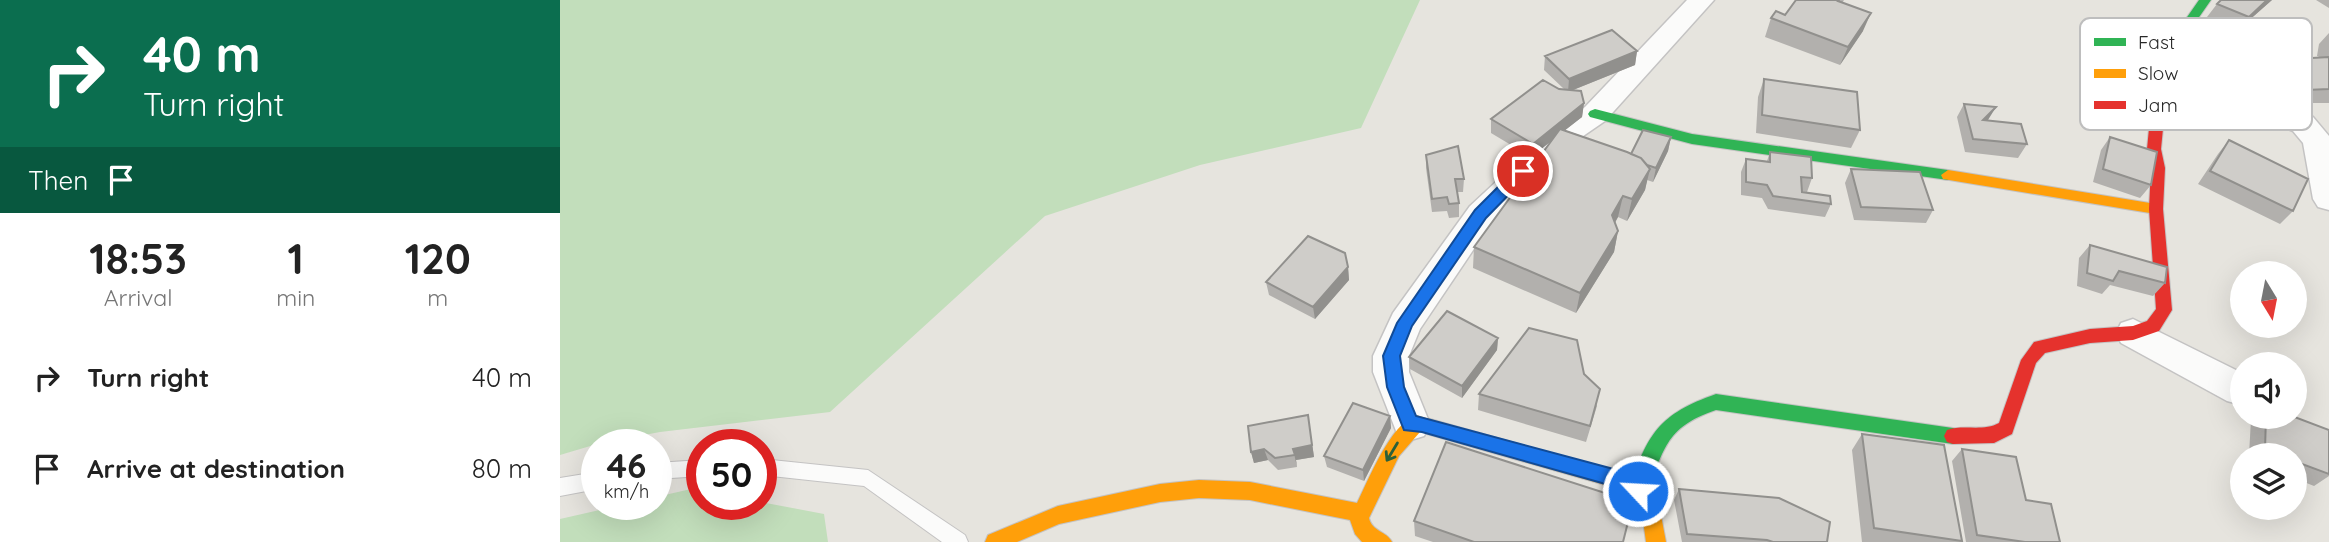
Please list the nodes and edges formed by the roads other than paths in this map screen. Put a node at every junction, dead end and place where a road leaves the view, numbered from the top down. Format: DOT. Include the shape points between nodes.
graph roads {
  1 [pos="1701,0"];
  2 [pos="2205,0"];
  3 [pos="2192,18"];
  4 [pos="1595,114"];
  5 [pos="2155,130"];
  6 [pos="2307,130"];
  7 [pos="2329,199"];
  8 [pos="2157,209"];
  9 [pos="2133,333"];
  10 [pos="2230,385"];
  11 [pos="1411,424"];
  12 [pos="777,469"];
  13 [pos="581,483"];
  14 [pos="560,487"];
  15 [pos="1638,491"];
  16 [pos="1374,534"];
  17 [pos="958,542"];
  18 [pos="995,542"];
  19 [pos="1656,542"];
  1 -- 4 [label="street"];
  2 -- 3 [label="street"];
  4 -- 8 [label="street" via="1692,139 1856,160"];
  4 -- 11 [label="street" via="1563,136 1481,214 1405,323 1391,356 1391,372"];
  5 -- 8 [label="street"];
  6 -- 7 [label="street" via="2317,141"];
  8 -- 9 [label="street" via="2164,310 2153,326"];
  9 -- 10 [label="street"];
  9 -- 15 [label="street" via="2040,346 2029,359 2006,428 1994,435 1963,437 1716,402 1698,406 1669,424 1647,456"];
  11 -- 15 [label="street" via="1621,480"];
  11 -- 16 [label="street, one-way" via="1388,457"];
  12 -- 17 [label="lane" via="868,478"];
  13 -- 14 [label="lane"];
  15 -- 19 [label="street" via="1653,515"];
  16 -- 18 [label="street" via="1250,491 1199,489 1058,515"];
}
